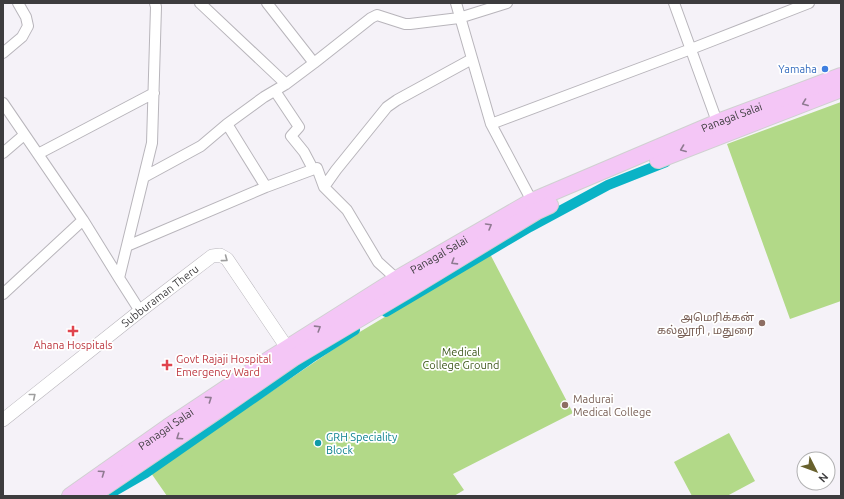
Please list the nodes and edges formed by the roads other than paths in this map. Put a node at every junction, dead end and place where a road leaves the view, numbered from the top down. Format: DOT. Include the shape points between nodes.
graph roads {
  1 [pos="18,3"];
  2 [pos="155,3"];
  3 [pos="200,3"];
  4 [pos="267,3"];
  5 [pos="456,3"];
  6 [pos="507,3"];
  7 [pos="674,3"];
  8 [pos="808,3"];
  9 [pos="459,18"];
  10 [pos="691,49"];
  11 [pos="3,54"];
  12 [pos="472,59"];
  13 [pos="314,63"];
  14 [pos="841,76"];
  15 [pos="286,84"];
  16 [pos="841,89"];
  17 [pos="275,91"];
  18 [pos="154,93"];
  19 [pos="3,103"];
  20 [pos="227,124"];
  21 [pos="491,124"];
  22 [pos="720,128"];
  23 [pos="24,135"];
  24 [pos="3,153"];
  25 [pos="38,154"];
  26 [pos="313,169"];
  27 [pos="144,177"];
  28 [pos="324,187"];
  29 [pos="266,188"];
  30 [pos="534,206"];
  31 [pos="83,220"];
  32 [pos="127,246"];
  33 [pos="119,278"];
  34 [pos="403,284"];
  35 [pos="3,294"];
  36 [pos="140,311"];
  37 [pos="290,353"];
  38 [pos="3,420"];
  39 [pos="70,496"];
  40 [pos="92,496"];
  1 -- 11 [label="street" via="28,26 22,37"];
  2 -- 18 [label="street"];
  3 -- 15 [label="street"];
  4 -- 13 [label="street"];
  5 -- 9 [label="street"];
  6 -- 9 [label="street"];
  7 -- 10 [label="street"];
  8 -- 10 [label="street"];
  9 -- 12 [label="street"];
  9 -- 13 [label="street" via="404,24 377,15"];
  10 -- 21 [label="street"];
  10 -- 22 [label="street"];
  12 -- 21 [label="street"];
  12 -- 28 [label="street" via="387,108"];
  13 -- 15 [label="street"];
  14 -- 22 [label="main road, Panagal Salai"];
  15 -- 17 [label="street"];
  16 -- 22 [label="main road, Panagal Salai, one-way"];
  17 -- 20 [label="street"];
  17 -- 26 [label="street" via="299,127 291,136"];
  18 -- 25 [label="street"];
  18 -- 27 [label="street" via="152,143"];
  19 -- 23 [label="street"];
  20 -- 27 [label="street" via="201,146"];
  20 -- 29 [label="street"];
  21 -- 30 [label="street"];
  22 -- 30 [label="main road, Panagal Salai" via="669,155"];
  23 -- 24 [label="street"];
  23 -- 25 [label="street"];
  25 -- 31 [label="street"];
  26 -- 28 [label="street" via="317,168"];
  26 -- 29 [label="street"];
  27 -- 32 [label="street"];
  28 -- 34 [label="street" via="347,210 378,262"];
  29 -- 32 [label="street"];
  30 -- 34 [label="main road, Panagal Salai"];
  31 -- 33 [label="street"];
  31 -- 35 [label="street"];
  32 -- 33 [label="street"];
  33 -- 36 [label="street"];
  34 -- 37 [label="main road, Panagal Salai"];
  36 -- 37 [label="street, Subburaman Theru, one-way" via="212,256 220,255 232,265"];
  38 -- 36 [label="street, Subburaman Theru, one-way"];
  39 -- 37 [label="main road, Panagal Salai, one-way" via="168,427"];
  37 -- 40 [label="main road, Panagal Salai, one-way" via="218,410"];
}
